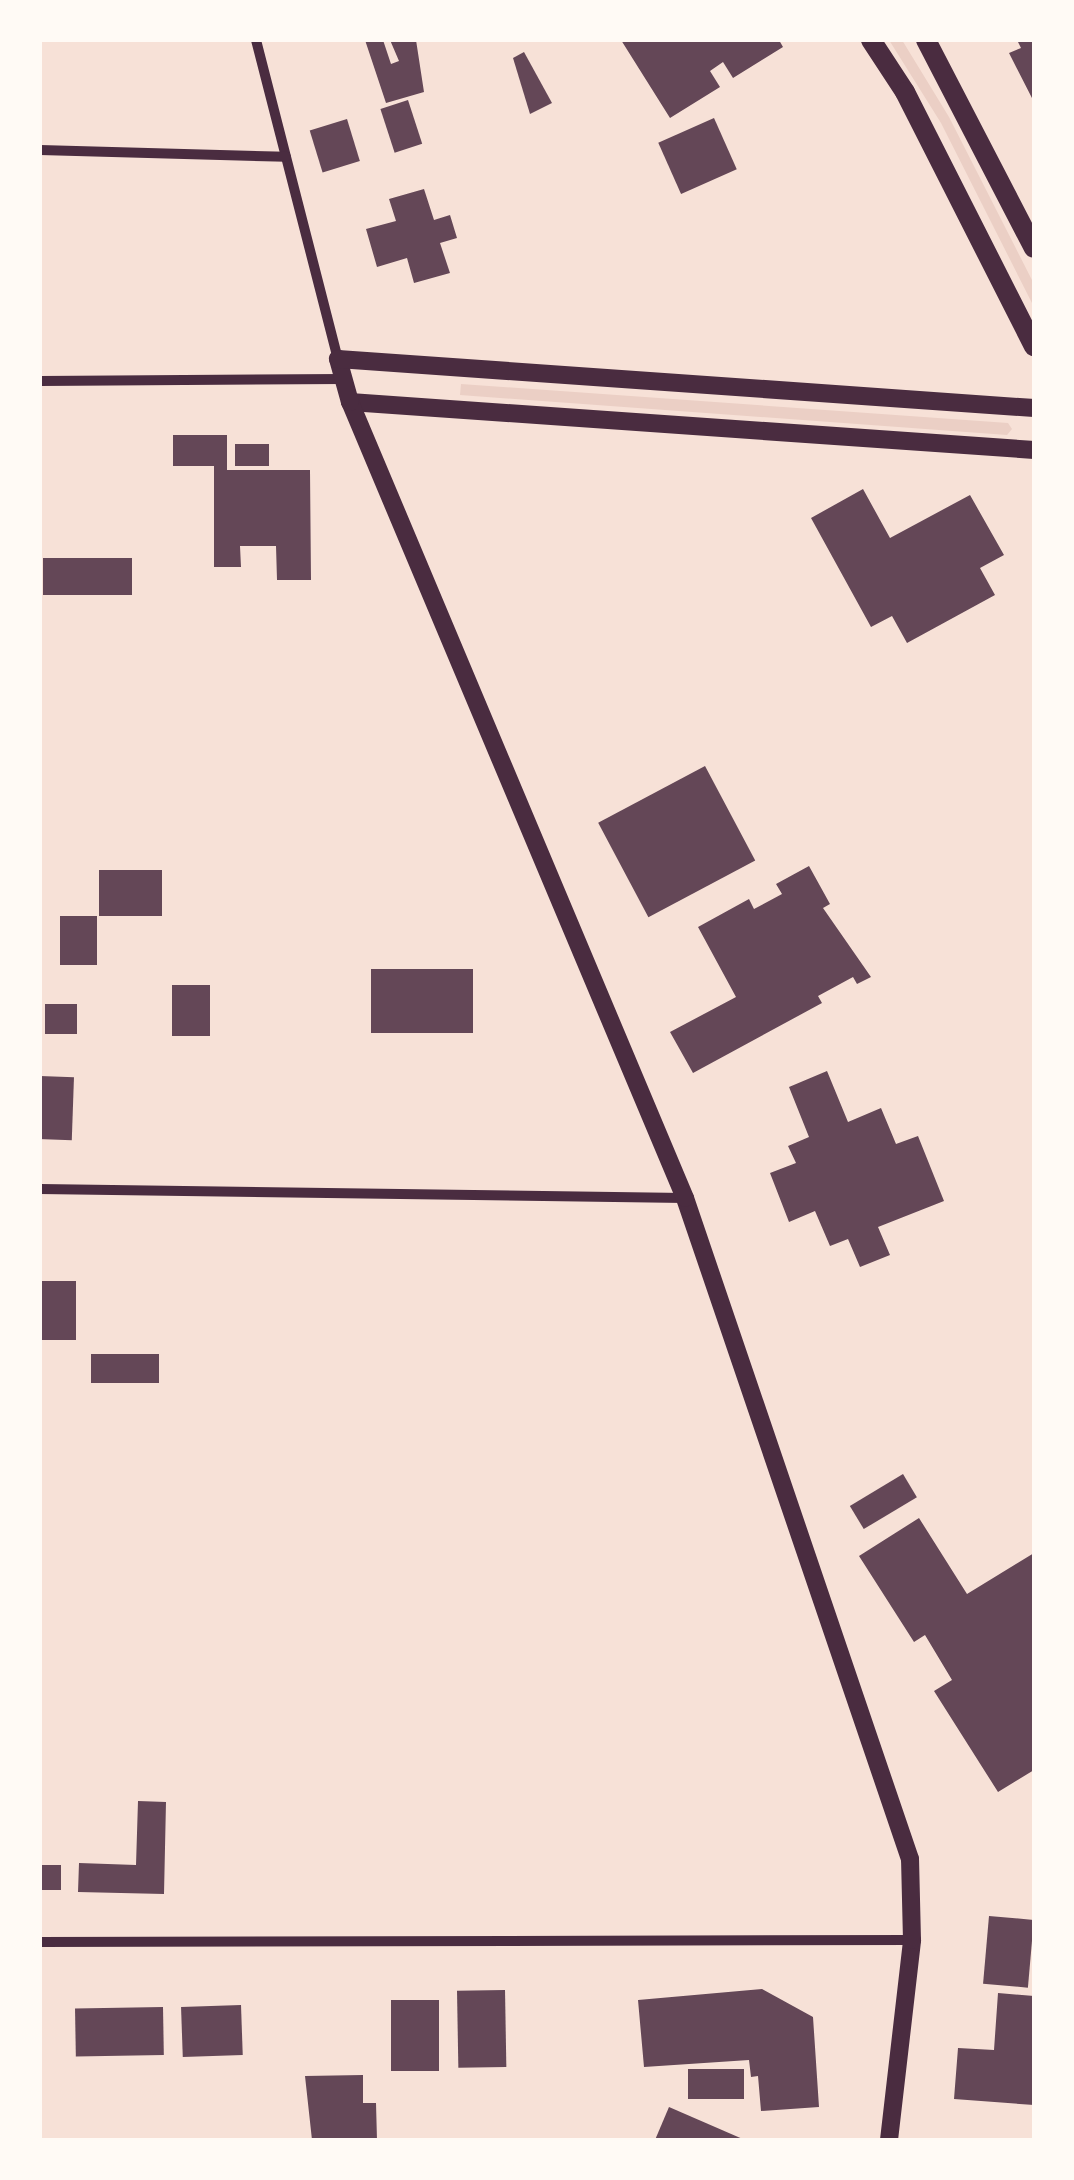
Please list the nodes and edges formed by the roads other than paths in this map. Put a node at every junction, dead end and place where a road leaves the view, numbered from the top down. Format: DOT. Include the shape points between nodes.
graph roads {
  1 [pos="256,40"];
  2 [pos="871,40"];
  3 [pos="926,40"];
  4 [pos="40,150"];
  5 [pos="286,157"];
  6 [pos="1034,248"];
  7 [pos="1034,346"];
  8 [pos="338,358"];
  9 [pos="344,379"];
  10 [pos="40,381"];
  11 [pos="350,402"];
  12 [pos="1034,408"];
  13 [pos="1034,450"];
  14 [pos="40,1189"];
  15 [pos="685,1198"];
  16 [pos="912,1940"];
  17 [pos="40,1942"];
  18 [pos="888,2140"];
  1 -- 5 [label="street"];
  2 -- 7 [label="main road" via="905,92"];
  3 -- 6 [label="main road"];
  4 -- 5 [label="street"];
  5 -- 8 [label="street"];
  8 -- 9 [label="street"];
  8 -- 12 [label="street"];
  9 -- 10 [label="street"];
  9 -- 11 [label="street"];
  11 -- 13 [label="street"];
  11 -- 15 [label="street"];
  14 -- 15 [label="street"];
  15 -- 16 [label="street" via="910,1859"];
  16 -- 17 [label="street"];
  16 -- 18 [label="street"];
}
